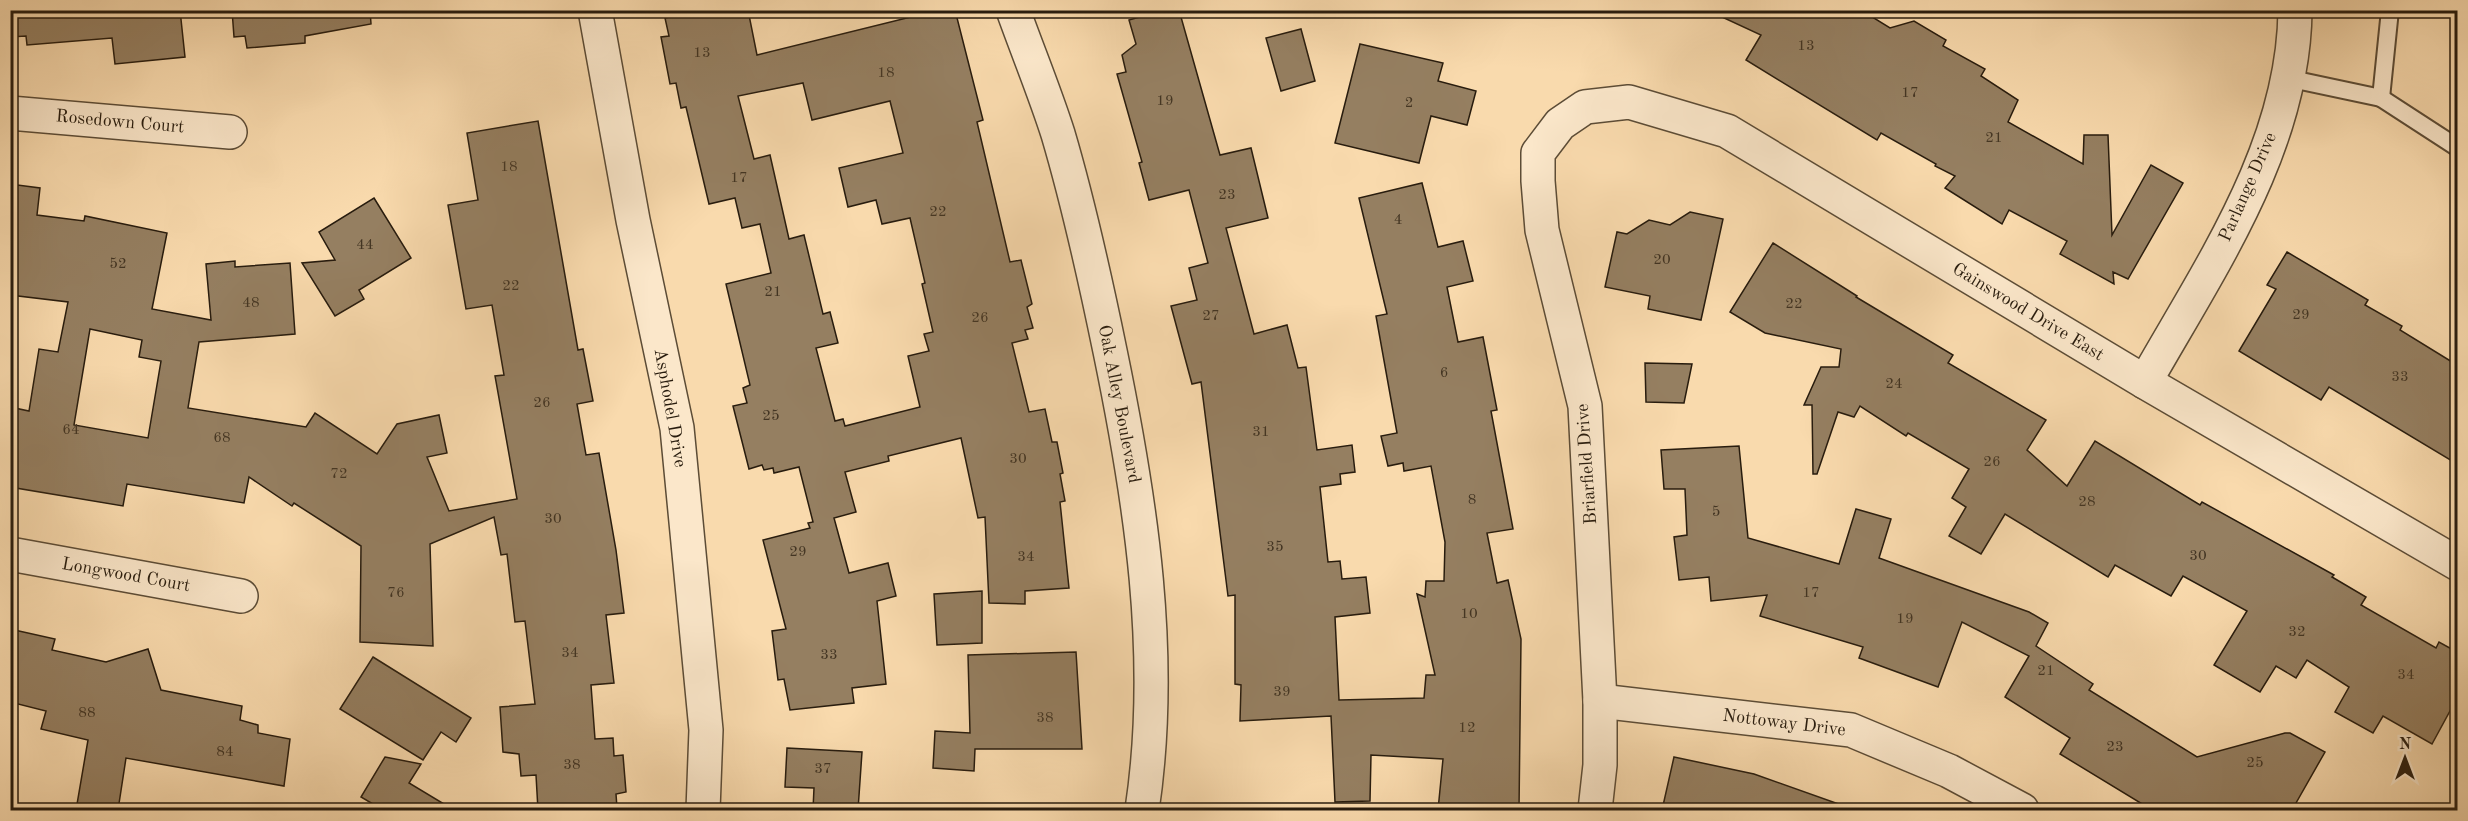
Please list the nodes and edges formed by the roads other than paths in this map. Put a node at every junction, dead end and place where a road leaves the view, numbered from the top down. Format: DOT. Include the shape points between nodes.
graph roads {
  1 [pos="594,10"];
  2 [pos="1013,10"];
  3 [pos="2295,10"];
  4 [pos="2390,10"];
  5 [pos="2288,78"];
  6 [pos="2381,98"];
  7 [pos="1586,107"];
  8 [pos="10,112"];
  9 [pos="230,132"];
  10 [pos="2457,148"];
  11 [pos="2145,382"];
  12 [pos="10,554"];
  13 [pos="2457,564"];
  14 [pos="241,596"];
  15 [pos="1600,701"];
  16 [pos="703,810"];
  17 [pos="1142,810"];
  18 [pos="1595,810"];
  19 [pos="2022,810"];
  1 -- 16 [label="street, Asphodel Drive" via="677,428 706,730"];
  2 -- 17 [label="street, Oak Alley Boulevard" via="1057,133 1098,292 1130,445 1147,576 1152,684"];
  3 -- 5 [label="street, Parlange Drive" via="2295,40"];
  4 -- 6 [label="lane"];
  5 -- 6 [label="lane"];
  5 -- 11 [label="street, Parlange Drive" via="2280,116 2239,216"];
  6 -- 10 [label="lane"];
  7 -- 11 [label="street, Gainswood Drive East" via="1629,102 1727,131"];
  7 -- 15 [label="street, Briarfield Drive" via="1560,124 1538,153 1538,182 1542,230 1586,406"];
  8 -- 9 [label="street, Rosedown Court"];
  11 -- 13 [label="street, Gainswood Drive East"];
  12 -- 14 [label="street, Longwood Court"];
  15 -- 18 [label="street, Briarfield Drive"];
  15 -- 19 [label="street, Nottoway Drive" via="1851,730 1949,771"];
}
